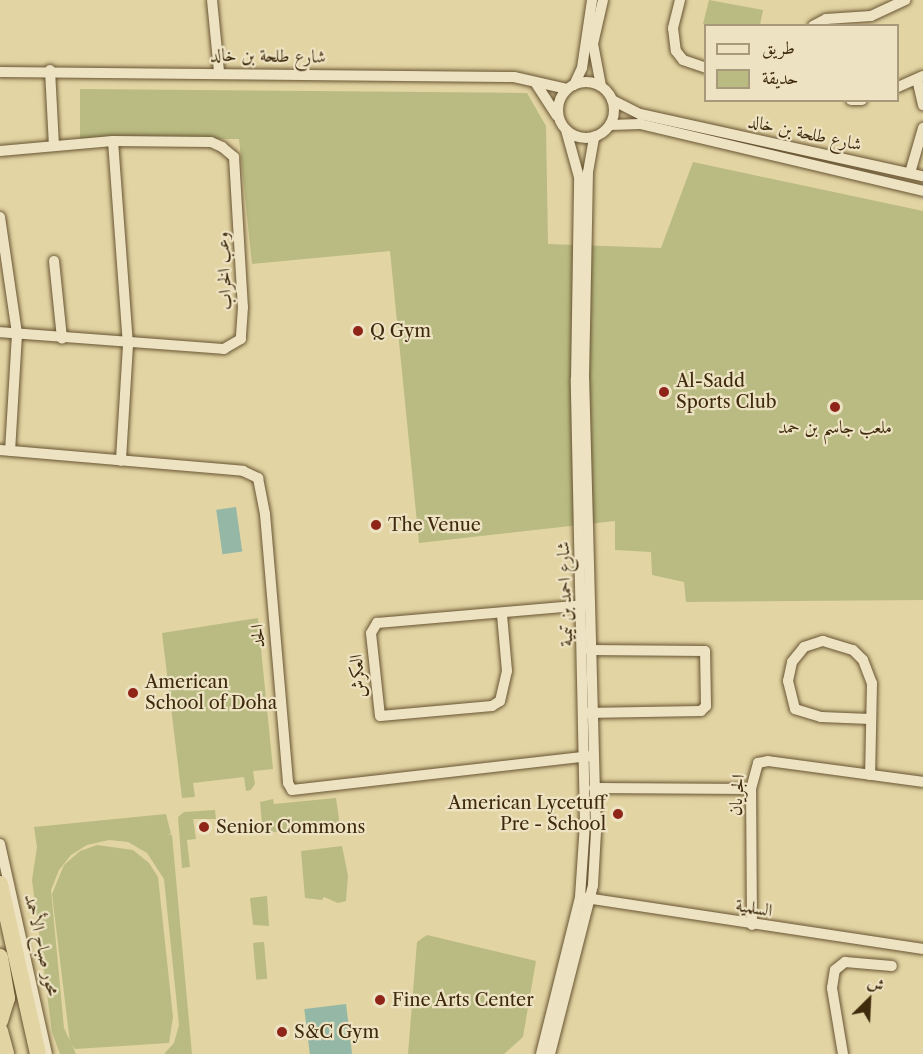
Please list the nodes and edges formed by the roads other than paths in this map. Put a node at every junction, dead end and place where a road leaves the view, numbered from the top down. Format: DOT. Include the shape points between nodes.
graph roads {
  1 [pos="212,0"];
  2 [pos="592,0"];
  3 [pos="603,0"];
  4 [pos="680,0"];
  5 [pos="905,0"];
  6 [pos="817,24"];
  7 [pos="704,68"];
  8 [pos="50,70"];
  9 [pos="219,71"];
  10 [pos="0,72"];
  11 [pos="920,77"];
  12 [pos="534,82"];
  13 [pos="601,86"];
  14 [pos="899,86"];
  15 [pos="571,87"];
  16 [pos="612,100"];
  17 [pos="923,105"];
  18 [pos="560,121"];
  19 [pos="610,125"];
  20 [pos="923,128"];
  21 [pos="566,130"];
  22 [pos="594,137"];
  23 [pos="113,141"];
  24 [pos="54,146"];
  25 [pos="0,151"];
  26 [pos="910,173"];
  27 [pos="923,176"];
  28 [pos="923,191"];
  29 [pos="0,217"];
  30 [pos="54,261"];
  31 [pos="0,332"];
  32 [pos="17,334"];
  33 [pos="62,339"];
  34 [pos="128,345"];
  35 [pos="5,450"];
  36 [pos="121,461"];
  37 [pos="586,605"];
  38 [pos="502,615"];
  39 [pos="591,650"];
  40 [pos="587,712"];
  41 [pos="870,719"];
  42 [pos="587,756"];
  43 [pos="870,775"];
  44 [pos="923,782"];
  45 [pos="594,788"];
  46 [pos="751,789"];
  47 [pos="0,844"];
  48 [pos="0,884"];
  49 [pos="580,897"];
  50 [pos="592,898"];
  51 [pos="752,925"];
  52 [pos="923,949"];
  53 [pos="0,957"];
  54 [pos="892,966"];
  55 [pos="0,1022"];
  56 [pos="0,1031"];
  57 [pos="6,1054"];
  58 [pos="38,1054"];
  59 [pos="47,1054"];
  60 [pos="540,1054"];
  61 [pos="550,1054"];
  62 [pos="843,1054"];
  1 -- 9 [label="street"];
  2 -- 15 [label="street" via="582,68"];
  3 -- 13 [label="street" via="593,44"];
  4 -- 7 [label="street" via="672,40 683,60"];
  5 -- 6 [label="street" via="871,16 826,19"];
  8 -- 9 [label="street, شارع طلحة بن خالد"];
  8 -- 10 [label="street, شارع طلحة بن خالد"];
  8 -- 24 [label="street"];
  9 -- 12 [label="street, شارع طلحة بن خالد" via="520,77"];
  11 -- 14 [label="street"];
  11 -- 17 [label="street"];
  12 -- 15 [label="street, شارع طلحة بن خالد"];
  12 -- 18 [label="street"];
  13 -- 15 [label="street" via="588,82"];
  13 -- 16 [label="street"];
  15 -- 18 [label="street" via="558,107"];
  16 -- 19 [label="street"];
  16 -- 26 [label="street, شارع طلحة بن خالد" via="639,114"];
  18 -- 21 [label="street"];
  19 -- 22 [label="street"];
  19 -- 28 [label="street, شارع طلحة بن خالد" via="640,124"];
  20 -- 26 [label="street"];
  21 -- 22 [label="street" via="579,138"];
  21 -- 37 [label="street, شارع احمد بن تيمية" via="579,177 576,379"];
  22 -- 37 [label="street, شارع احمد بن تيمية" via="588,172 584,379"];
  23 -- 24 [label="street, وعب الخراب"];
  23 -- 34 [label="street"];
  23 -- 34 [label="street, وعب الخراب" via="210,142 234,157 243,307 241,339 224,349"];
  24 -- 25 [label="street, وعب الخراب"];
  26 -- 27 [label="street, شارع طلحة بن خالد"];
  29 -- 32 [label="street"];
  30 -- 33 [label="street"];
  31 -- 32 [label="street, وعب الخراب"];
  32 -- 33 [label="street, وعب الخراب"];
  32 -- 35 [label="street"];
  33 -- 34 [label="street, وعب الخراب"];
  34 -- 36 [label="street"];
  35 -- 36 [label="street"];
  36 -- 42 [label="street, الحد" via="243,471 258,478 265,514 288,783 292,790"];
  37 -- 38 [label="street, العكرش"];
  37 -- 39 [label="street, شارع احمد بن تيمية"];
  37 -- 40 [label="street, شارع احمد بن تيمية"];
  38 -- 38 [label="street, العكرش" via="507,671 500,701 481,707 380,716 371,633 377,623"];
  39 -- 40 [label="street, شارع احمد بن تيمية"];
  39 -- 40 [label="street" via="701,649 707,655 706,706 701,711"];
  40 -- 42 [label="street, شارع احمد بن تيمية"];
  41 -- 41 [label="street" via="872,683 863,660 853,650 823,641 804,647 792,663 788,681 795,709 821,717"];
  41 -- 43 [label="street"];
  42 -- 45 [label="street, شارع احمد بن تيمية"];
  42 -- 49 [label="street, شارع احمد بن تيمية"];
  43 -- 44 [label="street, الجريان"];
  43 -- 46 [label="street, الجريان" via="768,761 758,763"];
  45 -- 46 [label="street"];
  45 -- 50 [label="street, شارع احمد بن تيمية"];
  46 -- 51 [label="street, الجريان"];
  47 -- 59 [label="street, محور صباح الأحمد"];
  48 -- 58 [label="highway"];
  49 -- 50 [label="street, السلمية"];
  49 -- 60 [label="street, شارع احمد بن تيمية"];
  50 -- 51 [label="street, السلمية"];
  50 -- 61 [label="street, شارع احمد بن تيمية"];
  51 -- 52 [label="street, السلمية"];
  53 -- 55 [label="highway" via="7,1003"];
  54 -- 62 [label="street" via="845,962 835,970 832,988"];
  56 -- 57 [label="highway"];
}
